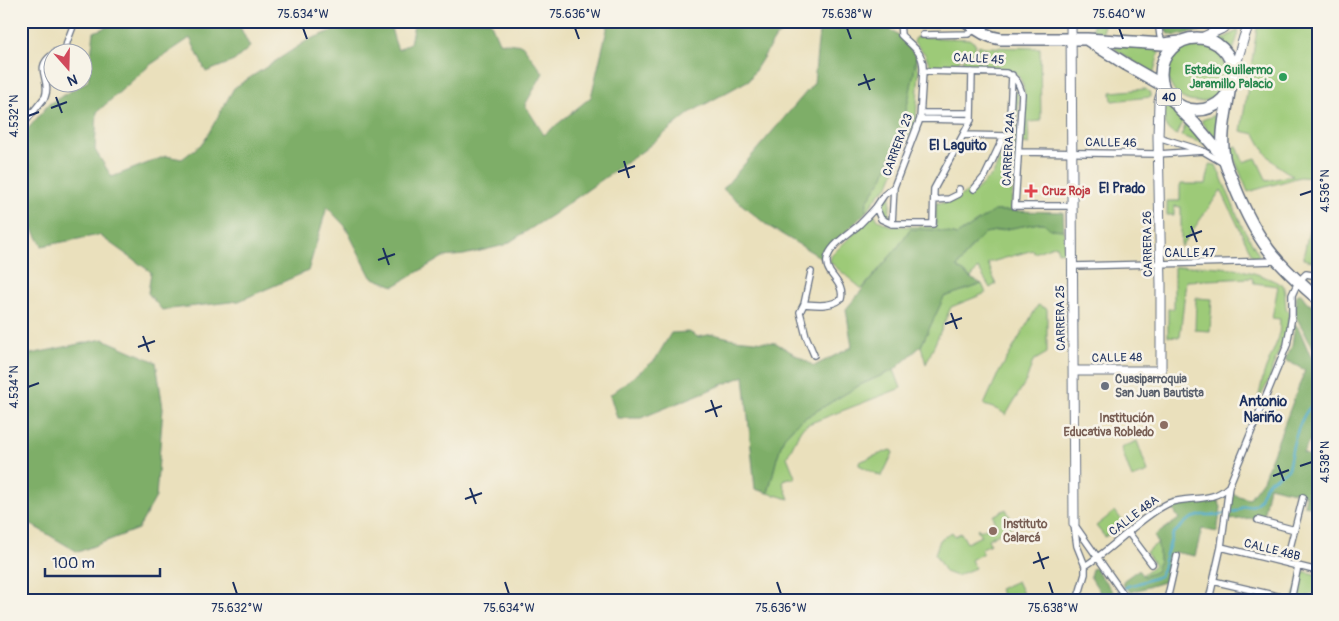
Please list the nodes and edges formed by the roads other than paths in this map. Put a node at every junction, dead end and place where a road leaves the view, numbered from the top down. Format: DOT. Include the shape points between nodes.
graph roads {
  1 [pos="75,21"];
  2 [pos="900,21"];
  3 [pos="966,21"];
  4 [pos="985,21"];
  5 [pos="1071,21"];
  6 [pos="1158,21"];
  7 [pos="1233,21"];
  8 [pos="1250,21"];
  9 [pos="980,32"];
  10 [pos="923,35"];
  11 [pos="1201,38"];
  12 [pos="1070,39"];
  13 [pos="1087,40"];
  14 [pos="67,42"];
  15 [pos="1180,42"];
  16 [pos="1164,44"];
  17 [pos="923,71"];
  18 [pos="1234,71"];
  19 [pos="972,72"];
  20 [pos="1012,75"];
  21 [pos="1162,86"];
  22 [pos="47,92"];
  23 [pos="1229,92"];
  24 [pos="1022,94"];
  25 [pos="1174,102"];
  26 [pos="920,116"];
  27 [pos="971,116"];
  28 [pos="21,127"];
  29 [pos="963,135"];
  30 [pos="1007,136"];
  31 [pos="1158,137"];
  32 [pos="1019,152"];
  33 [pos="1203,152"];
  34 [pos="1072,153"];
  35 [pos="1158,154"];
  36 [pos="1225,162"];
  37 [pos="894,187"];
  38 [pos="959,189"];
  39 [pos="974,189"];
  40 [pos="934,200"];
  41 [pos="1072,206"];
  42 [pos="876,207"];
  43 [pos="892,224"];
  44 [pos="1278,261"];
  45 [pos="1161,263"];
  46 [pos="1072,266"];
  47 [pos="811,272"];
  48 [pos="1318,276"];
  49 [pos="1298,282"];
  50 [pos="1318,299"];
  51 [pos="804,304"];
  52 [pos="814,355"];
  53 [pos="1074,371"];
  54 [pos="1161,371"];
  55 [pos="1228,486"];
  56 [pos="1303,497"];
  57 [pos="1258,520"];
  58 [pos="1074,524"];
  59 [pos="1295,530"];
  60 [pos="1128,532"];
  61 [pos="1221,547"];
  62 [pos="1177,556"];
  63 [pos="1098,558"];
  64 [pos="1286,563"];
  65 [pos="1152,564"];
  66 [pos="1085,566"];
  67 [pos="1298,566"];
  68 [pos="1318,572"];
  69 [pos="1214,581"];
  70 [pos="1318,594"];
  71 [pos="1127,597"];
  72 [pos="1077,600"];
  73 [pos="1167,600"];
  74 [pos="1209,600"];
  75 [pos="1290,600"];
  76 [pos="1309,600"];
  1 -- 14 [label="street"];
  2 -- 17 [label="street, CARRERA 23" via="900,35 921,55"];
  3 -- 9 [label="highway, 40"];
  4 -- 9 [label="street"];
  5 -- 12 [label="street, CARRERA 25"];
  6 -- 16 [label="street"];
  7 -- 11 [label="street, 40"];
  8 -- 18 [label="street, 40"];
  9 -- 10 [label="street, CALLE 45"];
  9 -- 12 [label="highway, CALLE 45 / 40" via="1001,39"];
  11 -- 15 [label="highway, 40"];
  11 -- 18 [label="highway" via="1220,46"];
  12 -- 13 [label="highway, CALLE 45 / 40"];
  12 -- 34 [label="street, CARRERA 25"];
  13 -- 16 [label="highway, CALLE 45 / 40"];
  13 -- 21 [label="highway, CALLE 45 / 40"];
  15 -- 16 [label="highway, CALLE 45 / 40"];
  15 -- 21 [label="highway, 40" via="1165,57 1161,71"];
  17 -- 19 [label="street, CALLE 45"];
  17 -- 26 [label="street, CARRERA 23"];
  18 -- 23 [label="highway, 40"];
  19 -- 20 [label="street, CALLE 45"];
  19 -- 27 [label="street"];
  20 -- 24 [label="street, CALLE 45" via="1018,80"];
  20 -- 30 [label="street, CARRERA 24A"];
  21 -- 25 [label="highway, 40"];
  21 -- 31 [label="street, CARRERA 26" via="1158,101"];
  22 -- 28 [label="street"];
  23 -- 25 [label="highway, 40" via="1207,109 1193,110"];
  23 -- 36 [label="highway, 40" via="1224,126"];
  24 -- 32 [label="street, CARRERA 24A"];
  25 -- 36 [label="highway, 40"];
  26 -- 27 [label="street"];
  26 -- 37 [label="street, CARRERA 23"];
  27 -- 29 [label="street"];
  29 -- 30 [label="street"];
  29 -- 40 [label="street" via="934,189"];
  30 -- 39 [label="street, CARRERA 24A"];
  31 -- 33 [label="street"];
  31 -- 35 [label="street, CARRERA 26"];
  32 -- 34 [label="street, CALLE 46"];
  32 -- 41 [label="street, CARRERA 24A" via="1015,206"];
  33 -- 35 [label="street, CALLE 46"];
  33 -- 36 [label="street"];
  34 -- 35 [label="street, CALLE 46"];
  34 -- 41 [label="street, CARRERA 25"];
  35 -- 45 [label="street, CARRERA 26"];
  36 -- 44 [label="highway, 40" via="1251,223"];
  37 -- 42 [label="street"];
  37 -- 43 [label="street, CARRERA 23"];
  38 -- 40 [label="street" via="959,194 949,199"];
  40 -- 43 [label="street" via="933,224"];
  41 -- 46 [label="street, CARRERA 25"];
  42 -- 43 [label="street" via="881,219"];
  42 -- 51 [label="street" via="829,254 827,266 842,289 842,299 831,304"];
  44 -- 45 [label="street, CALLE 47"];
  44 -- 49 [label="highway, 40"];
  45 -- 46 [label="street, CALLE 47"];
  45 -- 54 [label="street, CARRERA 26"];
  46 -- 53 [label="street, CARRERA 25"];
  47 -- 51 [label="street"];
  48 -- 49 [label="street" via="1306,274"];
  49 -- 50 [label="highway, 40"];
  49 -- 55 [label="street" via="1292,295 1287,345"];
  51 -- 52 [label="street" via="800,316"];
  53 -- 54 [label="street, CALLE 48"];
  53 -- 58 [label="street, CARRERA 25"];
  55 -- 60 [label="street, CALLE 48A" via="1213,497 1169,504"];
  55 -- 61 [label="street"];
  56 -- 59 [label="street"];
  57 -- 59 [label="street"];
  58 -- 63 [label="street"];
  58 -- 66 [label="street" via="1077,546"];
  59 -- 64 [label="street"];
  60 -- 63 [label="street, CALLE 48A"];
  60 -- 65 [label="street"];
  61 -- 64 [label="street, CALLE 48B"];
  61 -- 69 [label="street"];
  62 -- 73 [label="street"];
  63 -- 66 [label="street, CALLE 48A"];
  63 -- 71 [label="street"];
  64 -- 67 [label="street, CALLE 48B"];
  66 -- 72 [label="street"];
  67 -- 68 [label="street, CALLE 48B"];
  67 -- 75 [label="street"];
  69 -- 74 [label="street"];
  69 -- 75 [label="street"];
  70 -- 76 [label="street"];
}
